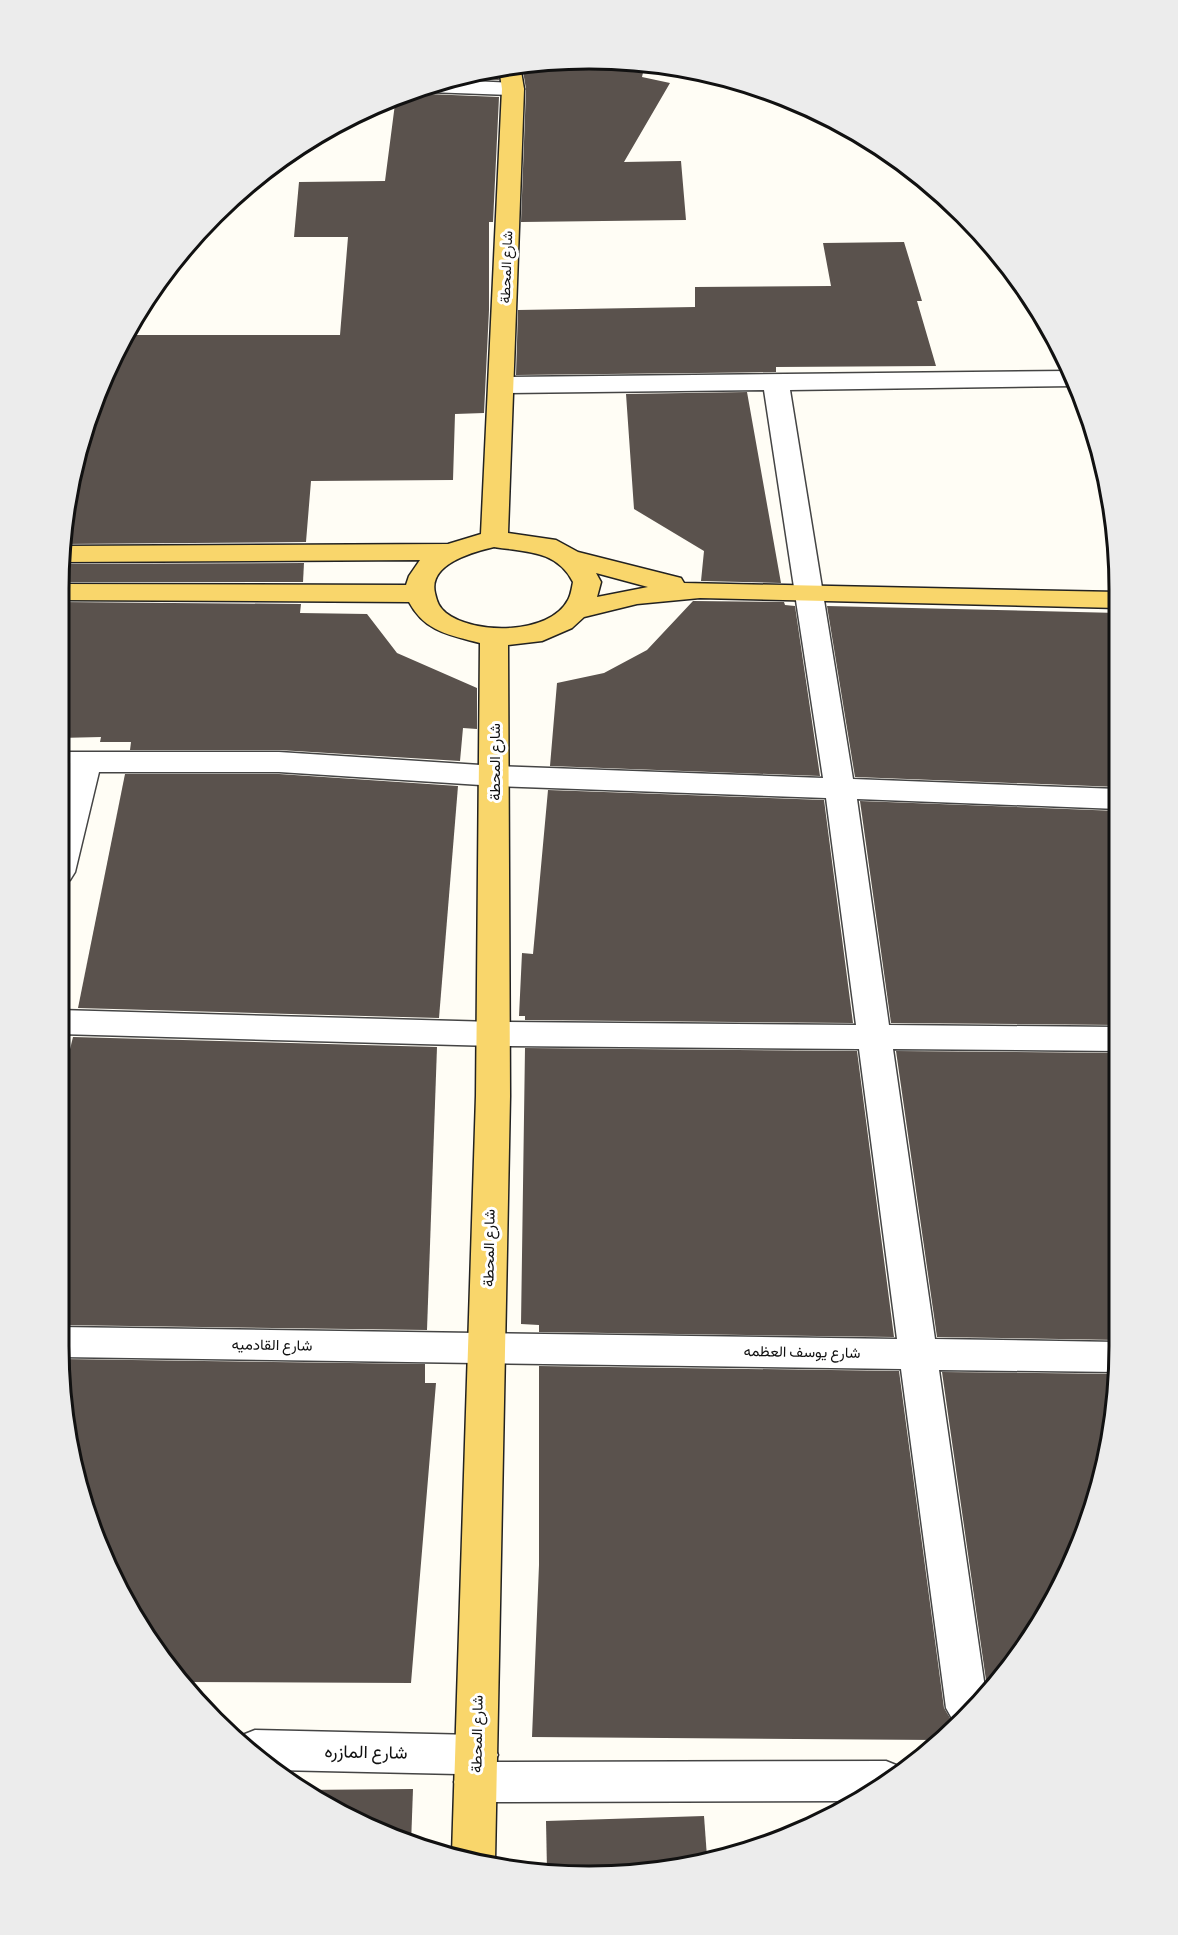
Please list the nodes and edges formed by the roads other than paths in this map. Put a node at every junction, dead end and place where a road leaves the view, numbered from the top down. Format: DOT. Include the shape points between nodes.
graph roads {
  1 [pos="511,78"];
  2 [pos="479,81"];
  3 [pos="1064,379"];
  4 [pos="776,382"];
  5 [pos="502,385"];
  6 [pos="494,539"];
  7 [pos="449,552"];
  8 [pos="70,554"];
  9 [pos="574,559"];
  10 [pos="700,590"];
  11 [pos="69,592"];
  12 [pos="420,594"];
  13 [pos="809,595"];
  14 [pos="1109,600"];
  15 [pos="580,609"];
  16 [pos="494,638"];
  17 [pos="73,761"];
  18 [pos="496,776"];
  19 [pos="840,791"];
  20 [pos="69,793"];
  21 [pos="1109,799"];
  22 [pos="69,1022"];
  23 [pos="494,1034"];
  24 [pos="873,1036"];
  25 [pos="1109,1039"];
  26 [pos="69,1342"];
  27 [pos="486,1348"];
  28 [pos="920,1354"];
  29 [pos="1109,1357"];
  30 [pos="966,1704"];
  31 [pos="262,1751"];
  32 [pos="476,1768"];
  33 [pos="874,1781"];
  34 [pos="474,1853"];
  1 -- 2 [label="street"];
  1 -- 5 [label="main road, شارع المحطة"];
  3 -- 4 [label="street"];
  4 -- 5 [label="street"];
  4 -- 13 [label="street"];
  5 -- 6 [label="main road, شارع المحطة"];
  6 -- 7 [label="main road"];
  6 -- 9 [label="main road" via="524,540 552,547"];
  7 -- 8 [label="main road"];
  7 -- 12 [label="main road" via="431,564 421,578"];
  9 -- 10 [label="main road"];
  9 -- 15 [label="main road" via="586,575 588,592"];
  10 -- 13 [label="main road"];
  10 -- 15 [label="main road" via="637,596"];
  11 -- 12 [label="main road"];
  12 -- 16 [label="main road" via="427,610 443,624 466,634"];
  13 -- 14 [label="main road"];
  13 -- 19 [label="street"];
  15 -- 16 [label="main road" via="559,626 529,636"];
  16 -- 18 [label="main road, شارع المحطة"];
  17 -- 18 [label="street" via="279,762"];
  17 -- 20 [label="street"];
  18 -- 19 [label="street"];
  18 -- 23 [label="main road, شارع المحطة"];
  19 -- 21 [label="street"];
  19 -- 24 [label="street"];
  22 -- 23 [label="street"];
  23 -- 24 [label="street"];
  23 -- 27 [label="main road, شارع المحطة"];
  24 -- 25 [label="street"];
  24 -- 28 [label="street"];
  26 -- 27 [label="street, شارع القادميه"];
  27 -- 28 [label="street, شارع يوسف العظمه"];
  27 -- 32 [label="main road, شارع المحطة"];
  28 -- 29 [label="street, شارع يوسف العظمه"];
  28 -- 30 [label="street"];
  31 -- 32 [label="street, شارع المازره"];
  32 -- 33 [label="street, شارع المازره"];
  32 -- 34 [label="main road, شارع المحطة"];
}
